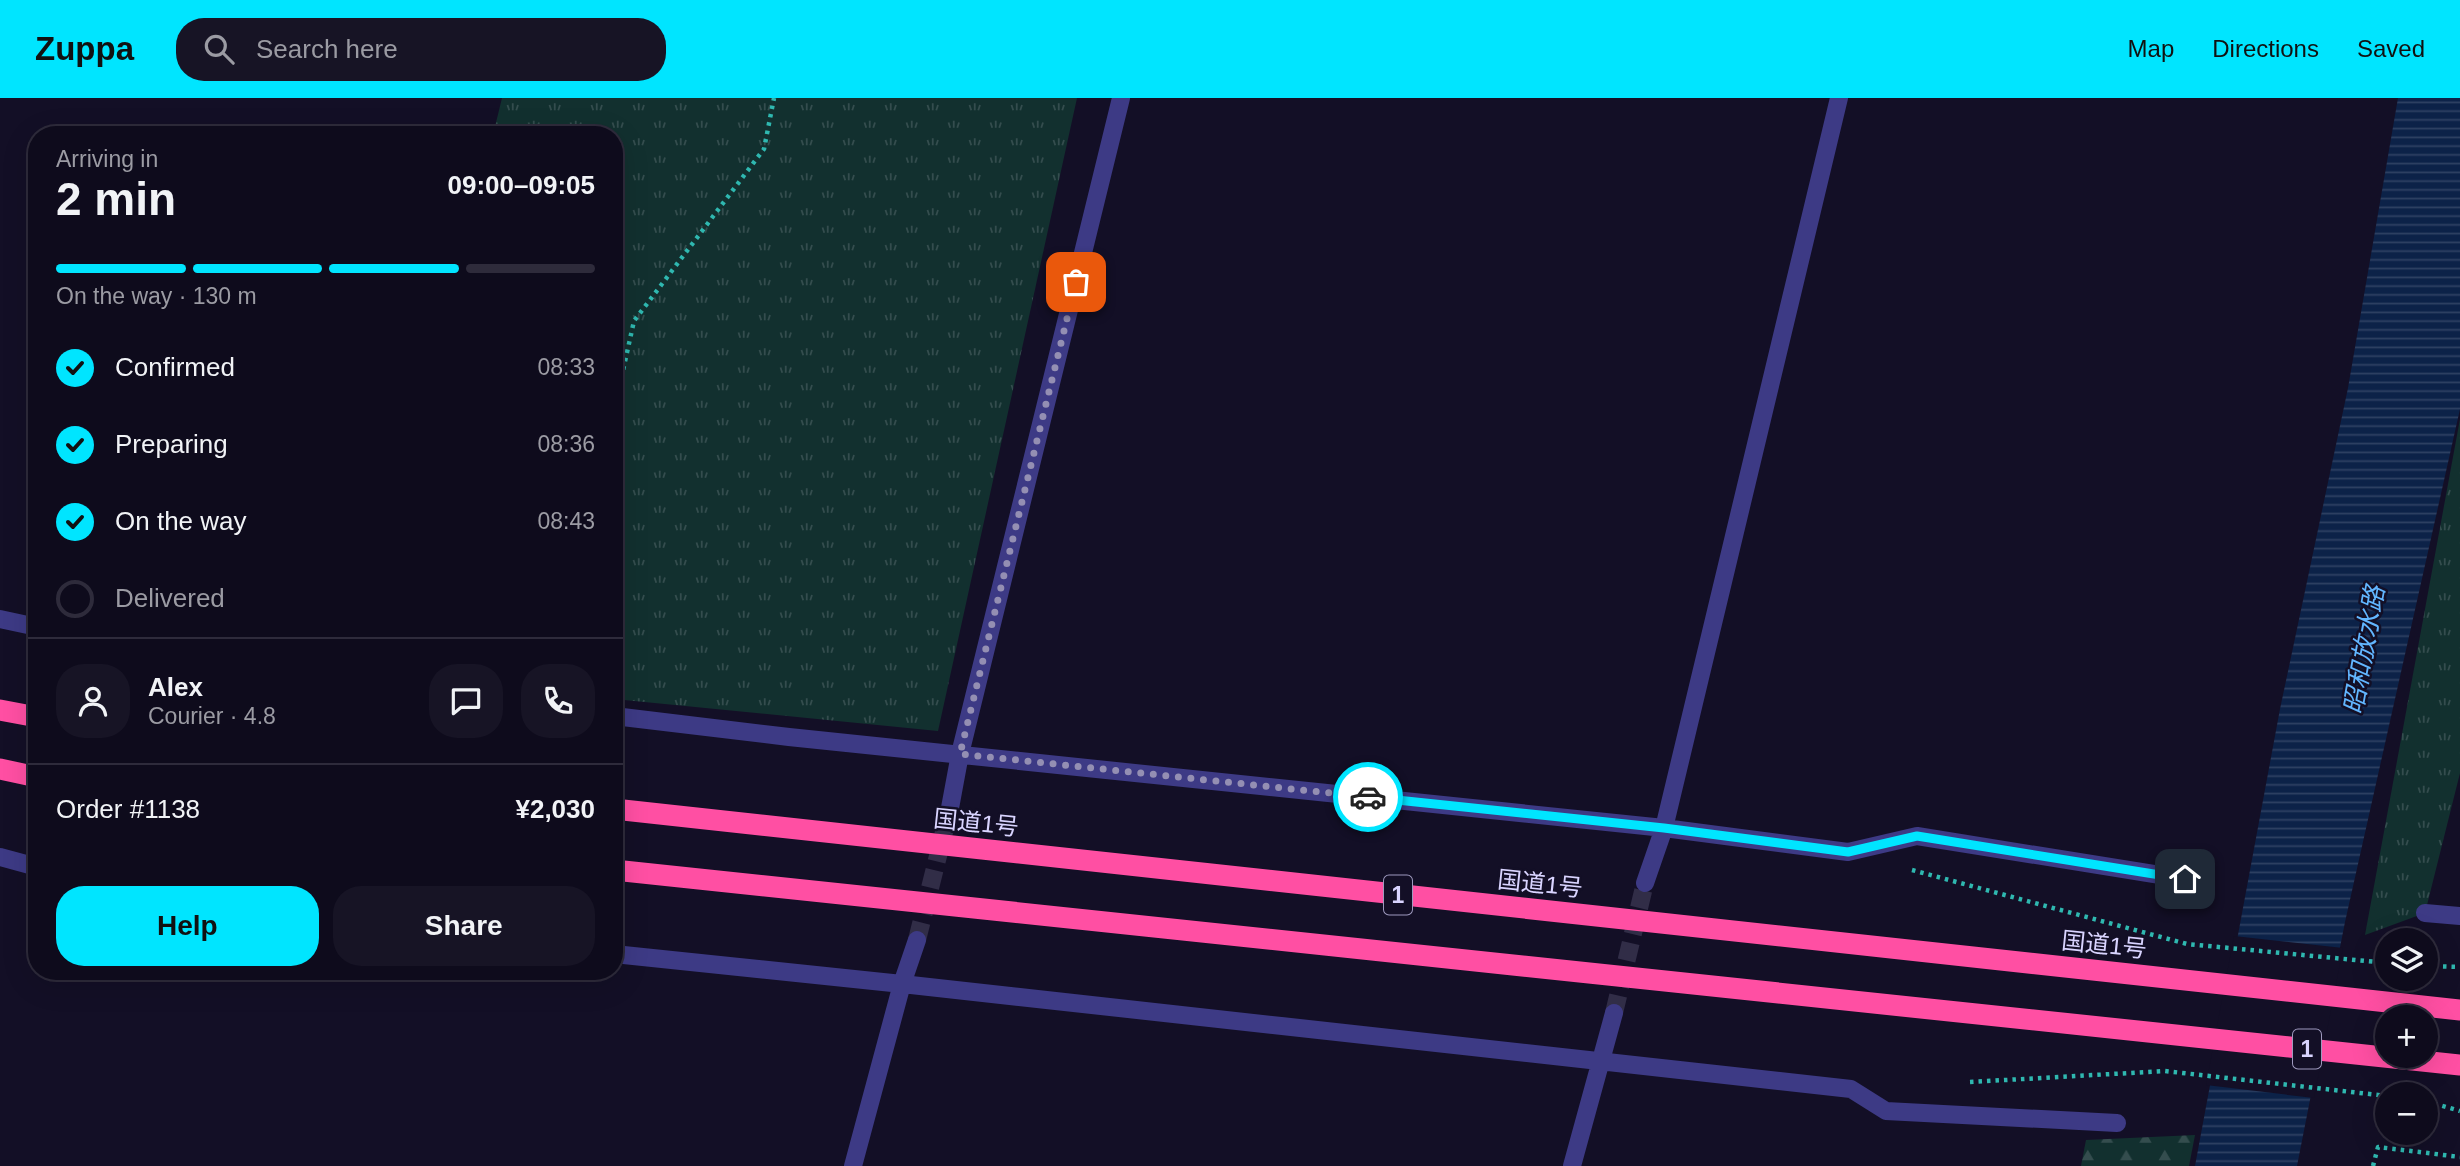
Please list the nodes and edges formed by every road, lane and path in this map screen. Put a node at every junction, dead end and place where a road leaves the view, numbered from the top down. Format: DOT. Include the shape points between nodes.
graph roads {
  1 [pos="774,98"];
  2 [pos="1121,98"];
  3 [pos="1839,98"];
  4 [pos="623,370"];
  5 [pos="0,620"];
  6 [pos="28,626"];
  7 [pos="0,710"];
  8 [pos="28,715"];
  9 [pos="623,717"];
  10 [pos="960,754"];
  11 [pos="0,769"];
  12 [pos="28,775"];
  13 [pos="950,808"];
  14 [pos="623,810"];
  15 [pos="1664,828"];
  16 [pos="0,857"];
  17 [pos="28,865"];
  18 [pos="1900,866"];
  19 [pos="623,871"];
  20 [pos="2185,879"];
  21 [pos="1645,883"];
  22 [pos="2425,914"];
  23 [pos="2460,916"];
  24 [pos="917,940"];
  25 [pos="623,955"];
  26 [pos="2375,961"];
  27 [pos="2438,967"];
  28 [pos="2460,967"];
  29 [pos="902,984"];
  30 [pos="2454,1010"];
  31 [pos="1614,1013"];
  32 [pos="1600,1061"];
  33 [pos="2452,1064"];
  34 [pos="1960,1083"];
  35 [pos="2375,1095"];
  36 [pos="2438,1105"];
  37 [pos="2460,1111"];
  38 [pos="2117,1123"];
  39 [pos="2460,1157"];
  40 [pos="853,1166"];
  41 [pos="1572,1166"];
  42 [pos="2373,1166"];
  1 -- 4 [label="path" via="764,149 634,321"];
  2 -- 10 [label="street"];
  3 -- 15 [label="street"];
  5 -- 6 [label="street"];
  7 -- 8 [label="highway"];
  9 -- 10 [label="street"];
  10 -- 13 [label="street"];
  10 -- 15 [label="street"];
  11 -- 12 [label="highway"];
  14 -- 30 [label="highway, 国道1号 / 1"];
  15 -- 20 [label="street" via="1848,852 1917,836"];
  15 -- 21 [label="street"];
  16 -- 17 [label="street"];
  18 -- 26 [label="path" via="2186,944"];
  19 -- 33 [label="highway, 1"];
  22 -- 23 [label="street"];
  24 -- 29 [label="street"];
  25 -- 29 [label="street"];
  27 -- 28 [label="path"];
  29 -- 32 [label="street"];
  29 -- 40 [label="street"];
  31 -- 32 [label="street"];
  32 -- 38 [label="street" via="1851,1089 1886,1111"];
  32 -- 41 [label="street"];
  34 -- 35 [label="path" via="2165,1071"];
  36 -- 37 [label="path"];
  39 -- 42 [label="path" via="2378,1147"];
}
